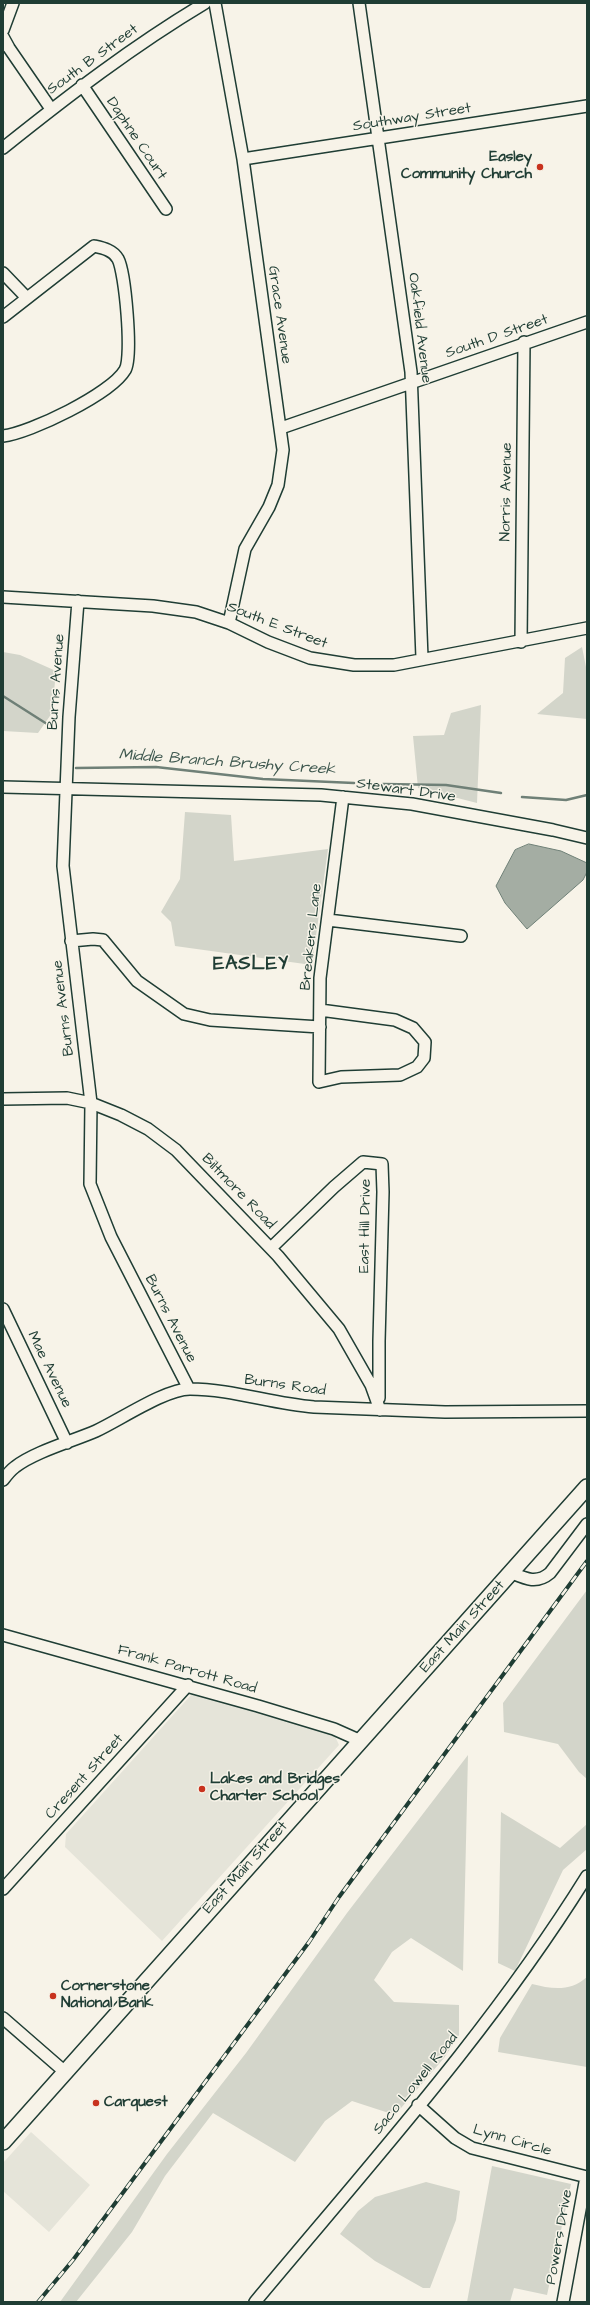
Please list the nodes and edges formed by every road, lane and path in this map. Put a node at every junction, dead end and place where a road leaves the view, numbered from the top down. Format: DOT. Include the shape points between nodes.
graph roads {
  1 [pos="13,3"];
  2 [pos="205,3"];
  3 [pos="215,3"];
  4 [pos="359,3"];
  5 [pos="3,30"];
  6 [pos="3,37"];
  7 [pos="82,85"];
  8 [pos="587,106"];
  9 [pos="51,110"];
  10 [pos="378,138"];
  11 [pos="3,148"];
  12 [pos="242,159"];
  13 [pos="166,209"];
  14 [pos="3,273"];
  15 [pos="27,298"];
  16 [pos="3,317"];
  17 [pos="587,322"];
  18 [pos="524,342"];
  19 [pos="412,382"];
  20 [pos="281,428"];
  21 [pos="3,436"];
  22 [pos="3,597"];
  23 [pos="78,601"];
  24 [pos="230,623"];
  25 [pos="587,628"];
  26 [pos="521,642"];
  27 [pos="422,658"];
  28 [pos="3,787"];
  29 [pos="65,788"];
  30 [pos="343,797"];
  31 [pos="587,838"];
  32 [pos="328,920"];
  33 [pos="461,936"];
  34 [pos="71,941"];
  35 [pos="320,1010"];
  36 [pos="320,1027"];
  37 [pos="3,1099"];
  38 [pos="91,1104"];
  39 [pos="271,1248"];
  40 [pos="3,1309"];
  41 [pos="189,1389"];
  42 [pos="380,1410"];
  43 [pos="587,1411"];
  44 [pos="67,1443"];
  45 [pos="3,1480"];
  46 [pos="587,1487"];
  47 [pos="587,1524"];
  48 [pos="512,1573"];
  49 [pos="3,1635"];
  50 [pos="188,1685"];
  51 [pos="361,1741"];
  52 [pos="587,1876"];
  53 [pos="3,1889"];
  54 [pos="3,2018"];
  55 [pos="65,2072"];
  56 [pos="418,2106"];
  57 [pos="3,2142"];
  58 [pos="586,2177"];
  59 [pos="255,2302"];
  60 [pos="563,2302"];
  1 -- 5 [label="street"];
  2 -- 7 [label="street, South B Street" via="137,45"];
  3 -- 12 [label="street, Grace Avenue"];
  4 -- 10 [label="street, Oakfield Avenue"];
  6 -- 9 [label="street"];
  7 -- 9 [label="street, South B Street"];
  7 -- 13 [label="street, Daphne Court"];
  8 -- 10 [label="street, Southway Street"];
  9 -- 11 [label="street, South B Street"];
  10 -- 12 [label="street, Southway Street"];
  10 -- 19 [label="street, Oakfield Avenue"];
  12 -- 20 [label="street, Grace Avenue"];
  14 -- 15 [label="street"];
  15 -- 16 [label="street"];
  15 -- 21 [label="street" via="94,246 111,252 118,259 126,301 128,361 125,370 107,387 75,407 38,426"];
  17 -- 18 [label="street, South D Street"];
  18 -- 19 [label="street, South D Street"];
  18 -- 26 [label="street, Norris Avenue"];
  19 -- 20 [label="street, South D Street"];
  19 -- 27 [label="street, Oakfield Avenue"];
  20 -- 24 [label="street, Grace Avenue" via="283,450 278,485 269,507 245,548"];
  22 -- 23 [label="street, South E Street"];
  23 -- 24 [label="street, South E Street" via="196,612"];
  23 -- 29 [label="street, Burns Avenue"];
  24 -- 27 [label="street, South E Street" via="268,642 310,658 332,663 394,665"];
  25 -- 26 [label="street, South E Street"];
  26 -- 27 [label="street, South E Street"];
  28 -- 29 [label="street, Stewart Drive"];
  29 -- 30 [label="street, Stewart Drive"];
  29 -- 34 [label="street, Burns Avenue" via="63,866"];
  30 -- 31 [label="street, Stewart Drive" via="412,804"];
  30 -- 32 [label="street, Breakers Lane"];
  32 -- 33 [label="street"];
  32 -- 35 [label="street, Breakers Lane" via="320,978"];
  34 -- 36 [label="street" via="103,940 137,981 184,1014 210,1020"];
  34 -- 38 [label="street, Burns Avenue"];
  35 -- 36 [label="street, Breakers Lane"];
  35 -- 36 [label="street, Breakers Lane" via="395,1020 413,1028 425,1042 424,1058 417,1067 400,1075 341,1077 320,1082"];
  37 -- 38 [label="street, Biltmore Road" via="67,1098"];
  38 -- 39 [label="street, Biltmore Road" via="128,1118 176,1150"];
  38 -- 41 [label="street, Burns Avenue" via="90,1184 93,1196 111,1237"];
  39 -- 42 [label="street, Biltmore Road" via="339,1329 371,1385"];
  39 -- 42 [label="street, East Hill Drive" via="363,1162 382,1164 378,1368"];
  40 -- 44 [label="street, Mae Avenue"];
  41 -- 42 [label="street, Burns Road" via="228,1393 296,1406"];
  41 -- 44 [label="street, Burns Road" via="171,1394"];
  42 -- 43 [label="street, Burns Road"];
  44 -- 45 [label="street, Burns Road" via="15,1466"];
  46 -- 48 [label="main road, East Main Street"];
  47 -- 48 [label="street" via="550,1573 542,1579 532,1580"];
  48 -- 51 [label="main road, East Main Street"];
  49 -- 50 [label="street, Frank Parrott Road"];
  50 -- 51 [label="street, Frank Parrott Road" via="334,1729"];
  50 -- 53 [label="street, Cresent Street"];
  51 -- 55 [label="main road, East Main Street"];
  52 -- 56 [label="street, Saco Lowell Road" via="558,1923 492,2016"];
  54 -- 55 [label="street"];
  55 -- 57 [label="main road, East Main Street"];
  56 -- 58 [label="street, Lynn Circle" via="455,2138 472,2148"];
  56 -- 59 [label="street, Saco Lowell Road"];
  58 -- 60 [label="street, Powers Drive"];
}
